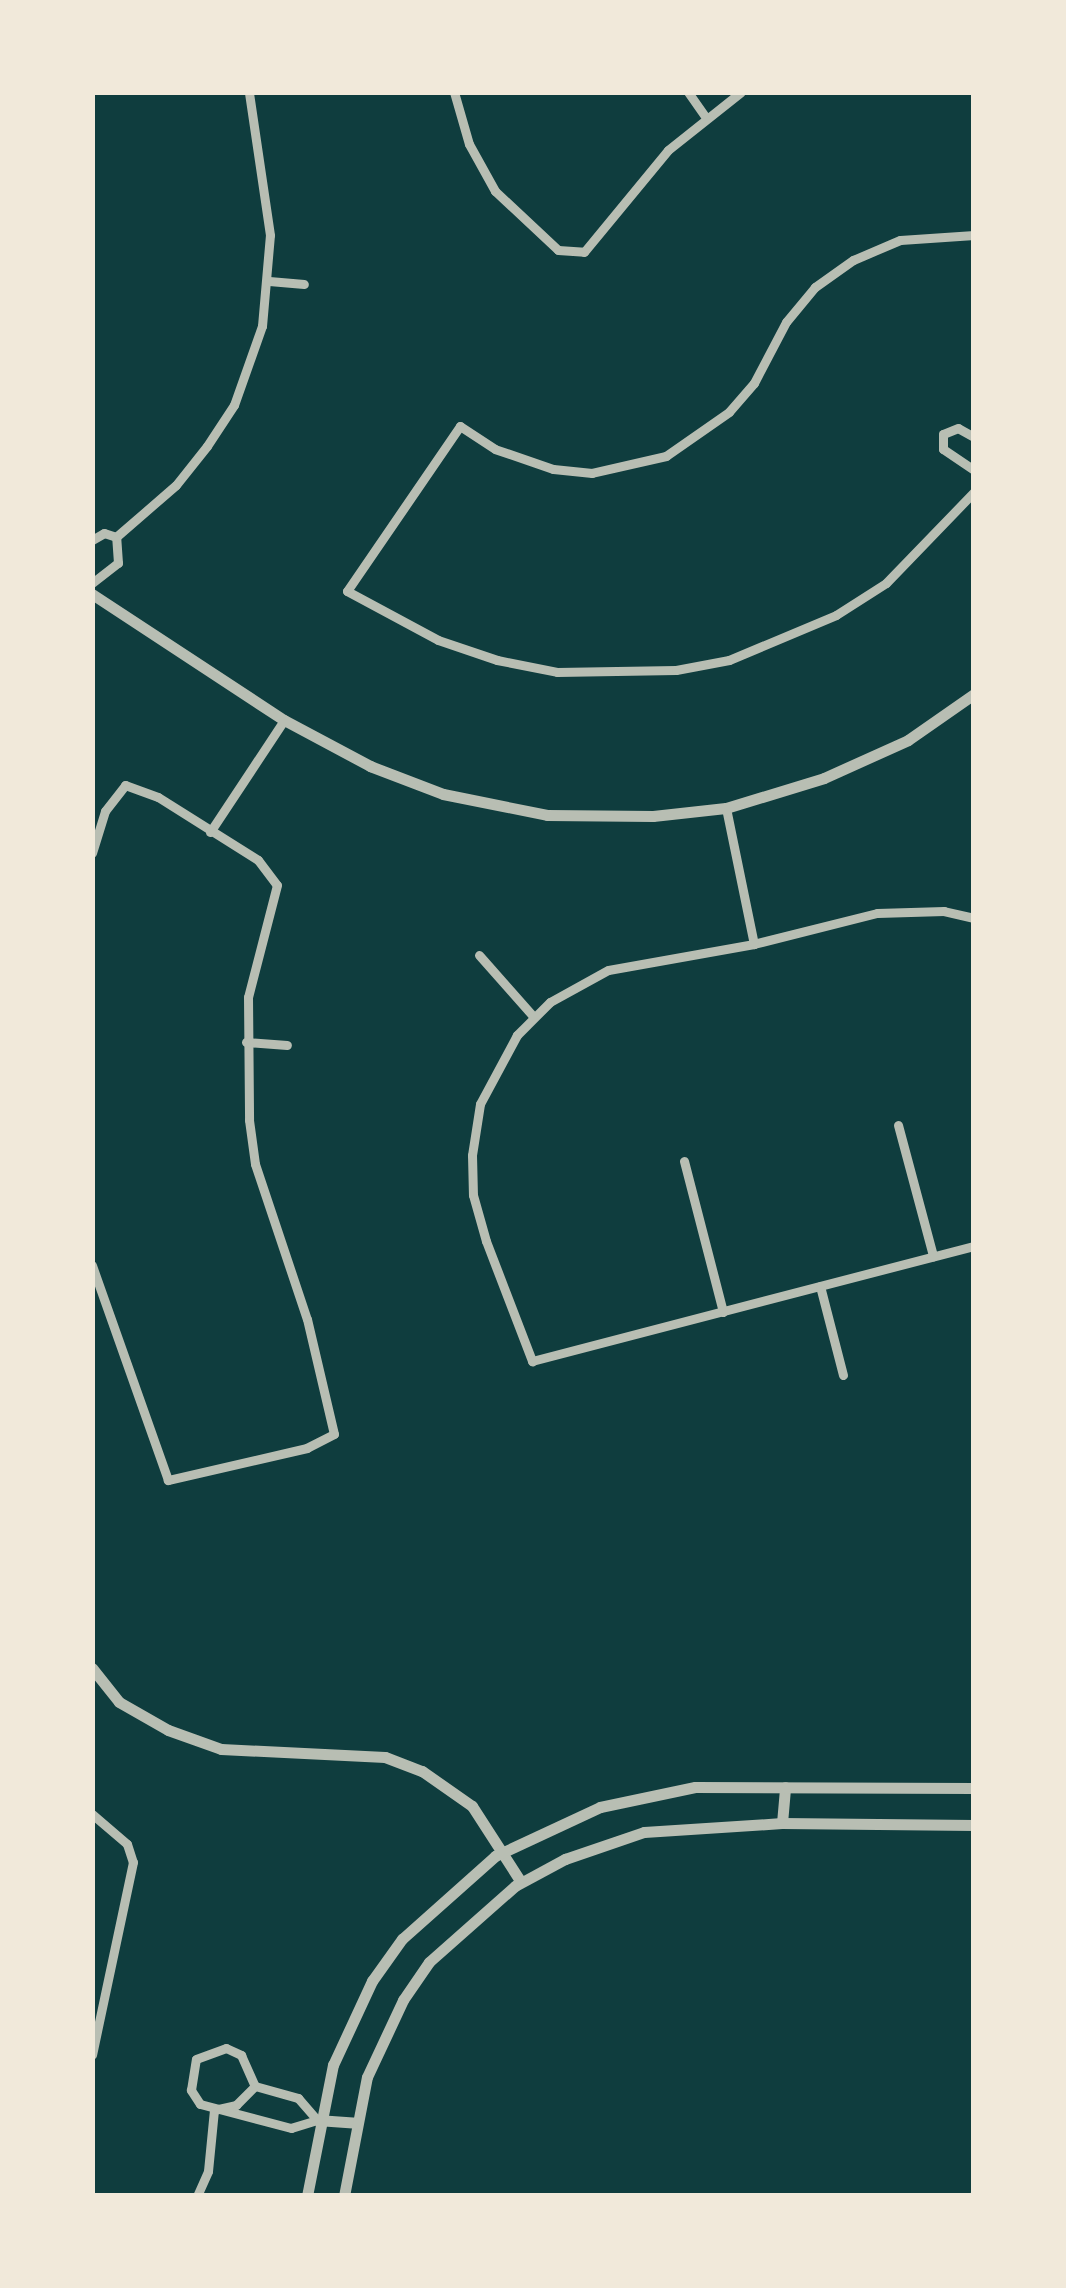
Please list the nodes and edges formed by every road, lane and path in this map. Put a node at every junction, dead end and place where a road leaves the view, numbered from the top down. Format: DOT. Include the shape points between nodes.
graph roads {
  1 [pos="250,92"];
  2 [pos="454,92"];
  3 [pos="688,92"];
  4 [pos="742,92"];
  5 [pos="705,116"];
  6 [pos="974,235"];
  7 [pos="270,281"];
  8 [pos="304,284"];
  9 [pos="974,437"];
  10 [pos="974,470"];
  11 [pos="974,492"];
  12 [pos="116,538"];
  13 [pos="92,540"];
  14 [pos="92,583"];
  15 [pos="92,594"];
  16 [pos="974,694"];
  17 [pos="284,720"];
  18 [pos="726,808"];
  19 [pos="210,832"];
  20 [pos="92,852"];
  21 [pos="974,918"];
  22 [pos="754,944"];
  23 [pos="479,955"];
  24 [pos="533,1016"];
  25 [pos="246,1042"];
  26 [pos="287,1045"];
  27 [pos="898,1125"];
  28 [pos="684,1161"];
  29 [pos="974,1246"];
  30 [pos="933,1256"];
  31 [pos="92,1265"];
  32 [pos="820,1286"];
  33 [pos="722,1312"];
  34 [pos="843,1375"];
  35 [pos="92,1668"];
  36 [pos="784,1788"];
  37 [pos="974,1788"];
  38 [pos="92,1814"];
  39 [pos="782,1823"];
  40 [pos="974,1825"];
  41 [pos="504,1851"];
  42 [pos="521,1882"];
  43 [pos="92,2054"];
  44 [pos="255,2086"];
  45 [pos="214,2110"];
  46 [pos="317,2120"];
  47 [pos="356,2123"];
  48 [pos="197,2196"];
  49 [pos="307,2196"];
  50 [pos="344,2196"];
  1 -- 7 [label="street"];
  2 -- 5 [label="street" via="479,167 503,202 558,250 584,252 668,150"];
  3 -- 5 [label="street"];
  4 -- 5 [label="street"];
  6 -- 11 [label="street" via="900,240 853,260 815,287 729,412 666,456 592,473 553,469 495,449 460,426 347,590 438,640 497,660 557,672 676,670 728,660 836,615 886,583"];
  7 -- 8 [label="street"];
  7 -- 12 [label="street" via="234,405 176,485"];
  9 -- 10 [label="street" via="958,428 943,434 942,449"];
  12 -- 13 [label="street" via="104,533"];
  12 -- 14 [label="street" via="118,563"];
  15 -- 17 [label="street"];
  16 -- 18 [label="street" via="908,740 824,778"];
  17 -- 18 [label="street" via="370,766 443,794 547,815 653,816"];
  17 -- 19 [label="street"];
  18 -- 22 [label="street"];
  19 -- 20 [label="street" via="158,797 125,786 105,811"];
  19 -- 25 [label="street" via="258,860 277,884 256,950"];
  21 -- 22 [label="street" via="892,911"];
  22 -- 24 [label="street" via="608,970"];
  23 -- 24 [label="street"];
  24 -- 33 [label="street" via="501,1059 480,1104 472,1156 482,1226 532,1360"];
  25 -- 26 [label="street"];
  25 -- 31 [label="street" via="255,1164 307,1319 334,1434 307,1448 168,1480"];
  27 -- 30 [label="street"];
  28 -- 33 [label="street"];
  29 -- 30 [label="street"];
  30 -- 32 [label="street"];
  32 -- 33 [label="street"];
  32 -- 34 [label="street"];
  35 -- 41 [label="street" via="119,1702 168,1730 221,1748 385,1757 422,1771 472,1806"];
  36 -- 37 [label="street"];
  36 -- 39 [label="street"];
  36 -- 41 [label="street" via="696,1787 636,1797"];
  38 -- 43 [label="street" via="127,1844 133,1862"];
  39 -- 40 [label="street"];
  39 -- 42 [label="street" via="644,1832"];
  41 -- 42 [label="street"];
  41 -- 46 [label="street" via="402,1939 354,2018"];
  42 -- 47 [label="street" via="460,1930 422,1972 386,2033"];
  44 -- 45 [label="street" via="236,2104"];
  44 -- 45 [label="street" via="240,2054 209,2049 189,2074 190,2090"];
  44 -- 46 [label="street" via="298,2098"];
  45 -- 46 [label="street" via="291,2128"];
  45 -- 48 [label="street" via="208,2171"];
  46 -- 47 [label="street"];
  46 -- 49 [label="street"];
  47 -- 50 [label="street"];
}
